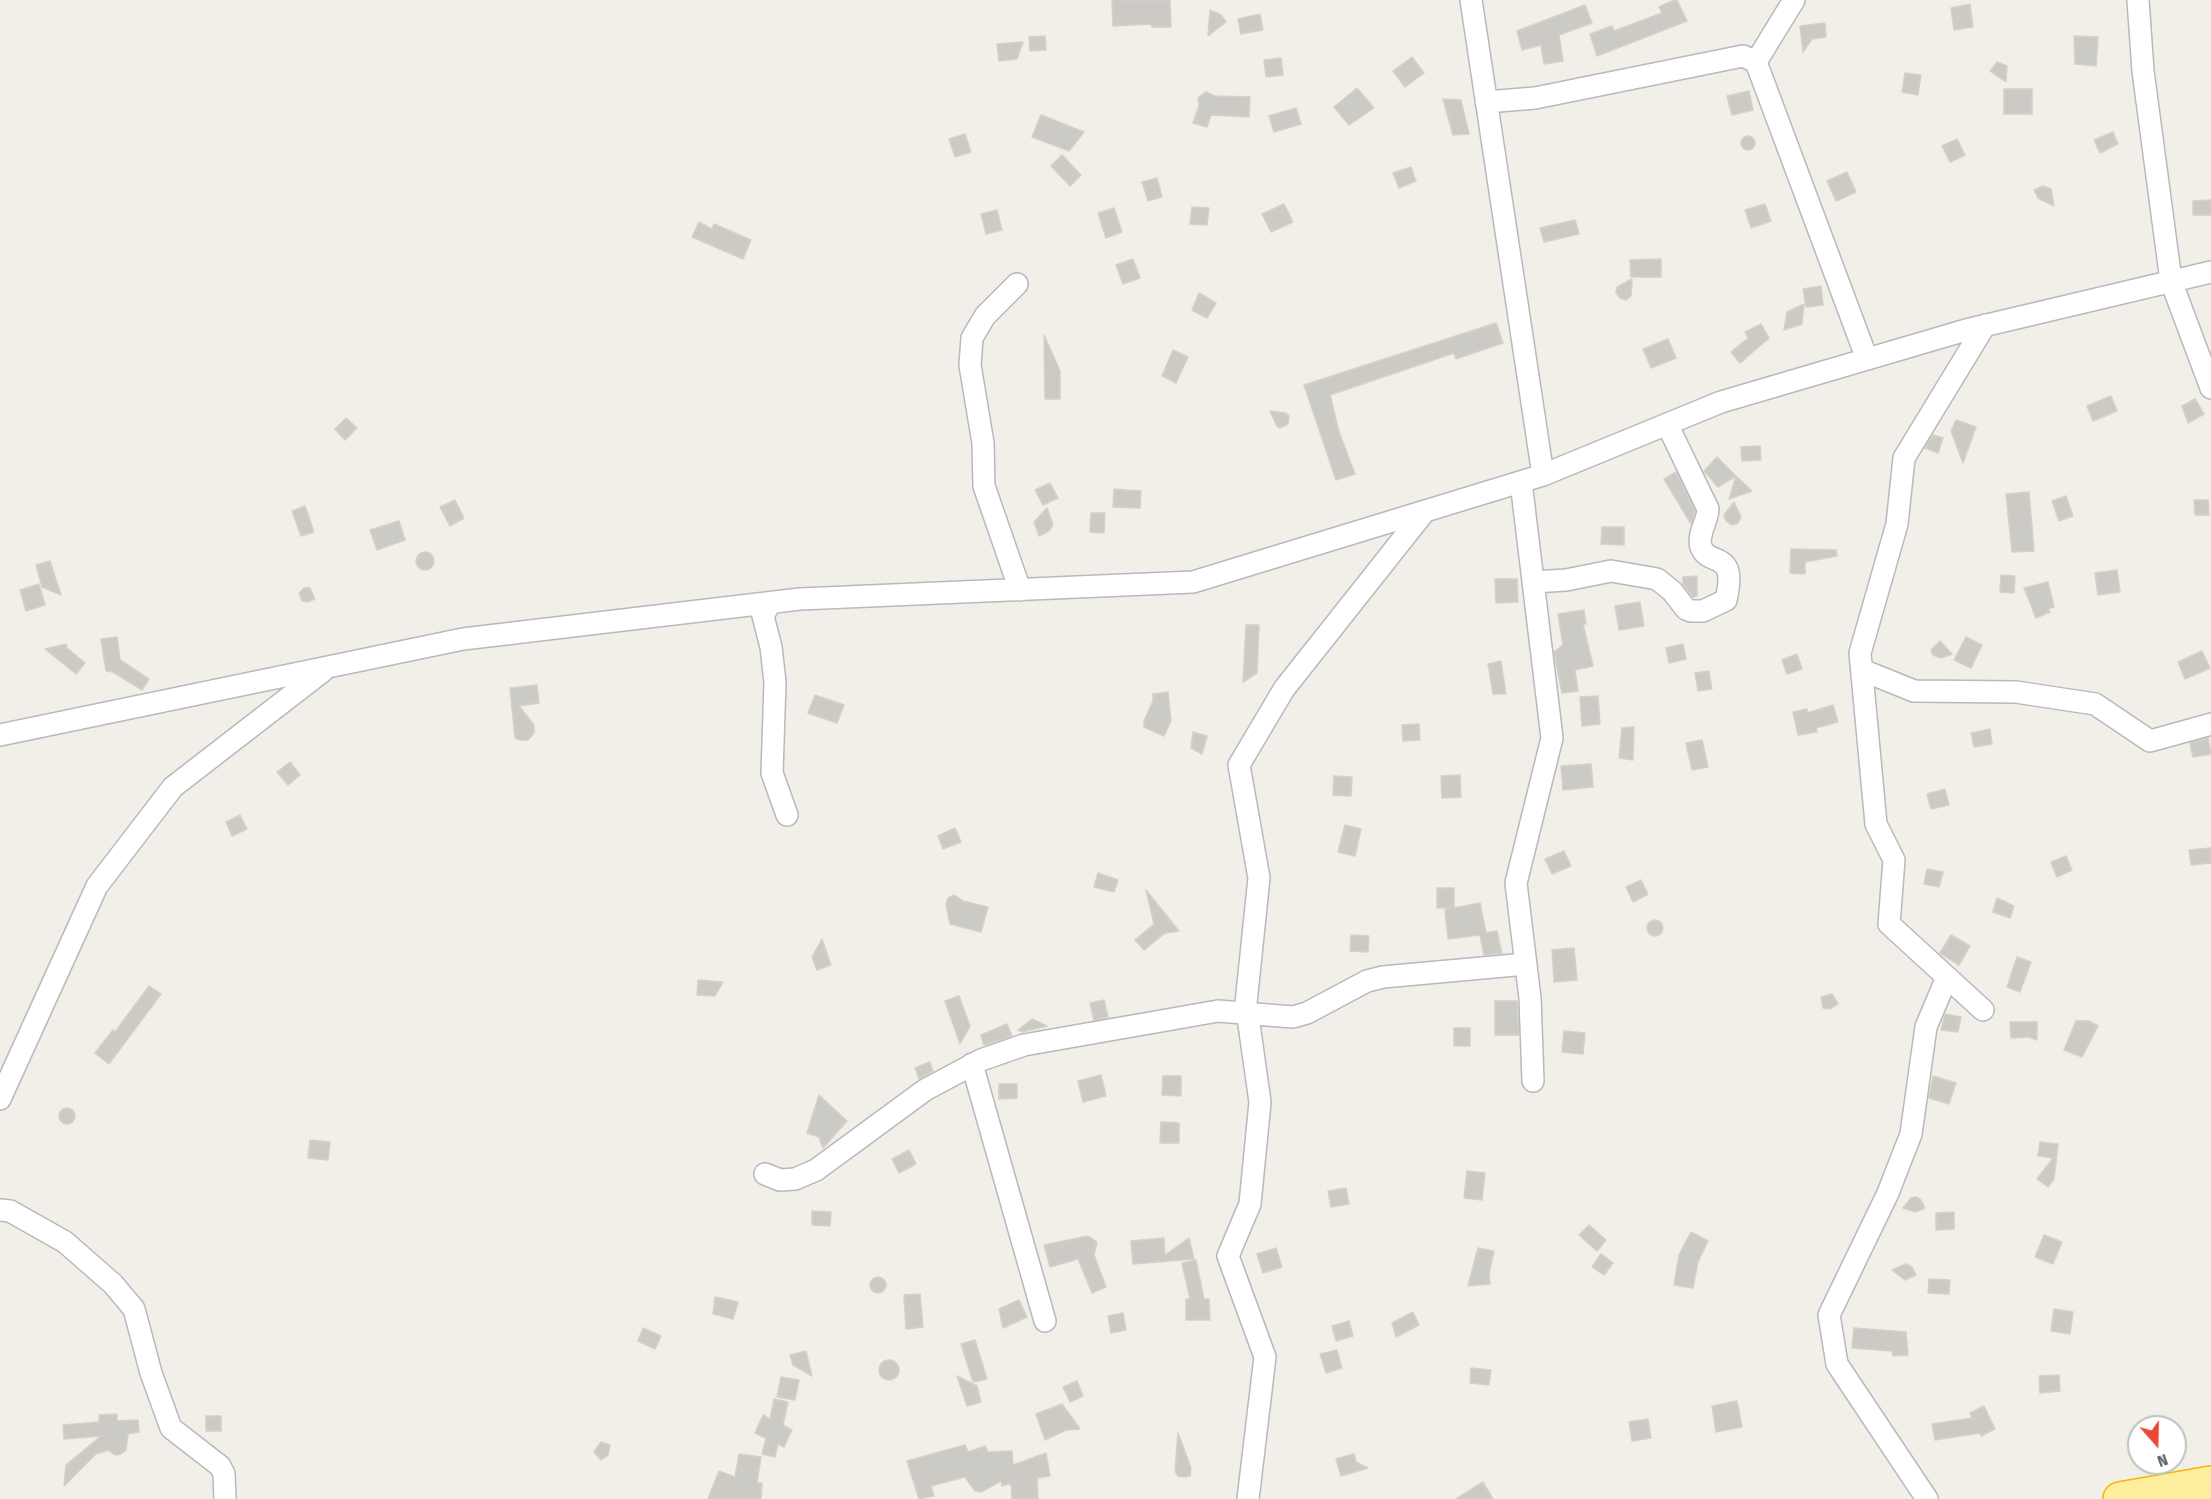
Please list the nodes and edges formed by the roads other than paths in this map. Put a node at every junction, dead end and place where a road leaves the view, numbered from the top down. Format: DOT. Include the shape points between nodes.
graph roads {
  1 [pos="1471,0"];
  2 [pos="1794,0"];
  3 [pos="2138,0"];
  4 [pos="1756,62"];
  5 [pos="1486,102"];
  6 [pos="2211,272"];
  7 [pos="2171,281"];
  8 [pos="1017,284"];
  9 [pos="1985,325"];
  10 [pos="1867,359"];
  11 [pos="2211,388"];
  12 [pos="1667,424"];
  13 [pos="1544,475"];
  14 [pos="1521,482"];
  15 [pos="1425,511"];
  16 [pos="1533,582"];
  17 [pos="1020,590"];
  18 [pos="770,603"];
  19 [pos="327,668"];
  20 [pos="1862,670"];
  21 [pos="2211,724"];
  22 [pos="0,735"];
  23 [pos="787,815"];
  24 [pos="1526,964"];
  25 [pos="1947,977"];
  26 [pos="1983,1010"];
  27 [pos="1247,1012"];
  28 [pos="972,1064"];
  29 [pos="1533,1081"];
  30 [pos="0,1099"];
  31 [pos="765,1174"];
  32 [pos="0,1210"];
  33 [pos="1045,1321"];
  34 [pos="2211,1483"];
  35 [pos="225,1499"];
  36 [pos="1248,1499"];
  37 [pos="1927,1499"];
  38 [pos="2120,1499"];
  1 -- 5 [label="street"];
  2 -- 4 [label="street"];
  3 -- 7 [label="street" via="2143,71"];
  4 -- 5 [label="street" via="1743,56 1535,98"];
  4 -- 10 [label="street"];
  5 -- 13 [label="street"];
  6 -- 7 [label="street"];
  7 -- 9 [label="street"];
  7 -- 11 [label="street"];
  8 -- 17 [label="street" via="972,338 970,364 983,443 984,486"];
  9 -- 10 [label="street"];
  9 -- 20 [label="street" via="1904,458 1897,524 1860,653"];
  10 -- 12 [label="street" via="1721,402"];
  12 -- 13 [label="street"];
  12 -- 16 [label="street" via="1708,509 1701,548 1724,562 1728,571 1726,600 1703,611 1691,611 1657,579 1611,572"];
  13 -- 14 [label="street"];
  14 -- 15 [label="street"];
  14 -- 16 [label="street"];
  15 -- 17 [label="street" via="1193,582"];
  15 -- 27 [label="street" via="1284,689 1239,765 1259,878"];
  16 -- 24 [label="street" via="1552,738 1516,883"];
  17 -- 18 [label="street"];
  18 -- 19 [label="street" via="463,639"];
  18 -- 23 [label="street" via="763,616 775,682 772,773"];
  19 -- 22 [label="street"];
  19 -- 30 [label="street" via="173,787 98,886"];
  20 -- 21 [label="street" via="1914,691 2016,692 2095,704 2150,741"];
  20 -- 25 [label="street" via="1876,824 1894,860 1889,924"];
  24 -- 27 [label="street" via="1383,977 1293,1017"];
  24 -- 29 [label="street"];
  25 -- 26 [label="street"];
  25 -- 37 [label="street" via="1926,1027 1911,1134 1888,1193 1829,1315 1837,1364"];
  27 -- 28 [label="street" via="1186,1015 1073,1035 1024,1045"];
  27 -- 36 [label="street" via="1260,1102 1250,1204 1228,1256 1265,1357"];
  28 -- 31 [label="street" via="925,1090 816,1170 795,1179 780,1180"];
  28 -- 33 [label="street"];
  32 -- 35 [label="street" via="10,1211 64,1242 113,1284 134,1309 171,1428 220,1467"];
  34 -- 38 [label="highway"];
}
